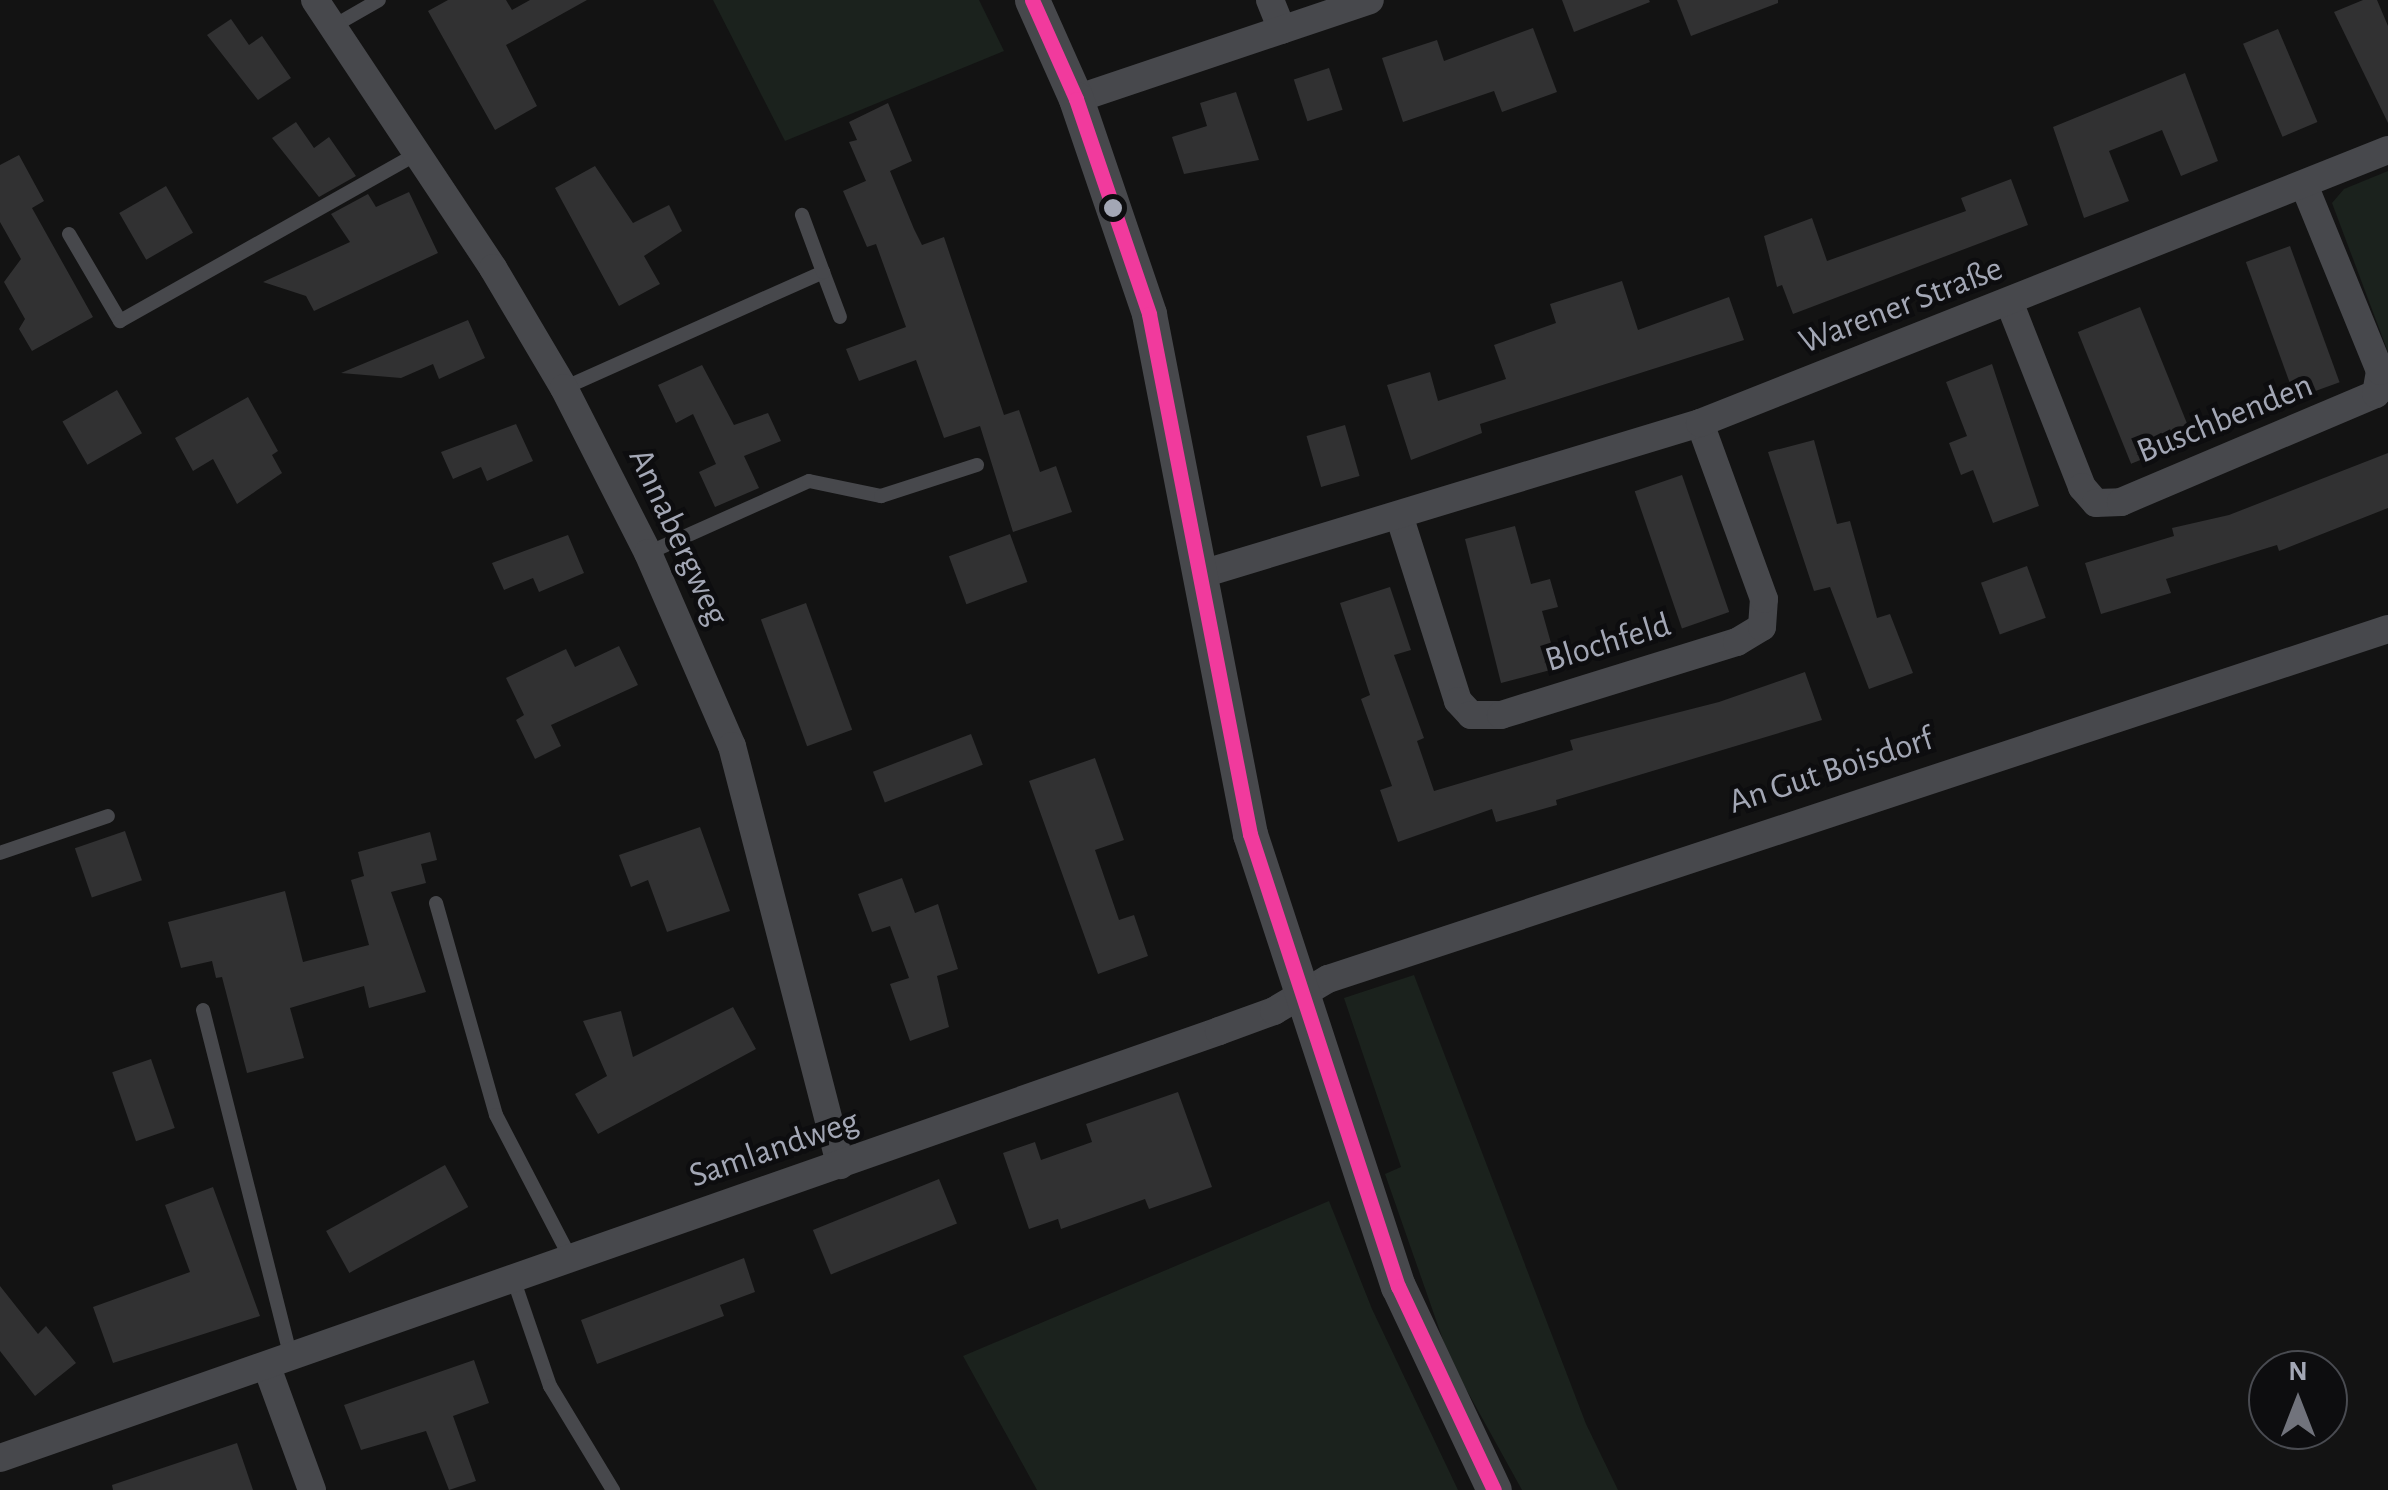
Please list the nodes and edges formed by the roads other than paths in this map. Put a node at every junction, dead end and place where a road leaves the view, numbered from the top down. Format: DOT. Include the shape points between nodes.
graph roads {
  1 [pos="315,0"];
  2 [pos="380,0"];
  3 [pos="1032,0"];
  4 [pos="1270,0"];
  5 [pos="1370,0"];
  6 [pos="331,27"];
  7 [pos="1282,30"];
  8 [pos="1076,98"];
  9 [pos="2388,150"];
  10 [pos="415,155"];
  11 [pos="2305,188"];
  12 [pos="802,215"];
  13 [pos="69,234"];
  14 [pos="823,272"];
  15 [pos="2010,304"];
  16 [pos="840,317"];
  17 [pos="564,388"];
  18 [pos="1700,423"];
  19 [pos="978,465"];
  20 [pos="1399,515"];
  21 [pos="648,552"];
  22 [pos="1202,574"];
  23 [pos="2388,629"];
  24 [pos="108,816"];
  25 [pos="0,853"];
  26 [pos="436,903"];
  27 [pos="1300,993"];
  28 [pos="203,1010"];
  29 [pos="840,1165"];
  30 [pos="572,1261"];
  31 [pos="514,1282"];
  32 [pos="279,1363"];
  33 [pos="0,1458"];
  34 [pos="312,1490"];
  35 [pos="613,1490"];
  36 [pos="1494,1490"];
  1 -- 6 [label="street, Annabergweg"];
  2 -- 6 [label="lane"];
  3 -- 8 [label="street"];
  4 -- 7 [label="street"];
  5 -- 7 [label="street"];
  6 -- 10 [label="street, Annabergweg"];
  7 -- 8 [label="street"];
  8 -- 22 [label="street" via="1149,314"];
  9 -- 11 [label="street, Warener Straße"];
  10 -- 13 [label="lane" via="120,321"];
  10 -- 17 [label="street, Annabergweg"];
  11 -- 15 [label="street, Warener Straße"];
  11 -- 15 [label="street, Buschbenden" via="2380,371 2376,394 2121,502 2096,503 2082,487"];
  12 -- 14 [label="lane"];
  14 -- 16 [label="lane"];
  14 -- 17 [label="lane"];
  15 -- 18 [label="street, Warener Straße"];
  17 -- 21 [label="street, Annabergweg"];
  18 -- 20 [label="street, Warener Straße"];
  18 -- 20 [label="street, Blochfeld" via="1764,599 1762,627 1737,642 1501,716 1471,716 1458,701"];
  19 -- 21 [label="lane" via="881,496 809,481"];
  20 -- 22 [label="street, Warener Straße"];
  21 -- 29 [label="street, Annabergweg" via="732,746"];
  22 -- 27 [label="street" via="1234,780"];
  23 -- 27 [label="street, An Gut Boisdorf" via="1665,865"];
  24 -- 25 [label="lane"];
  26 -- 30 [label="lane" via="496,1115"];
  27 -- 29 [label="street, Samlandweg" via="1274,1010"];
  27 -- 36 [label="street" via="1398,1286"];
  28 -- 32 [label="lane"];
  29 -- 30 [label="street, Samlandweg"];
  30 -- 31 [label="street, Samlandweg"];
  31 -- 32 [label="street, Samlandweg"];
  31 -- 35 [label="lane" via="550,1386"];
  32 -- 33 [label="street, Samlandweg"];
  32 -- 34 [label="street"];
}
